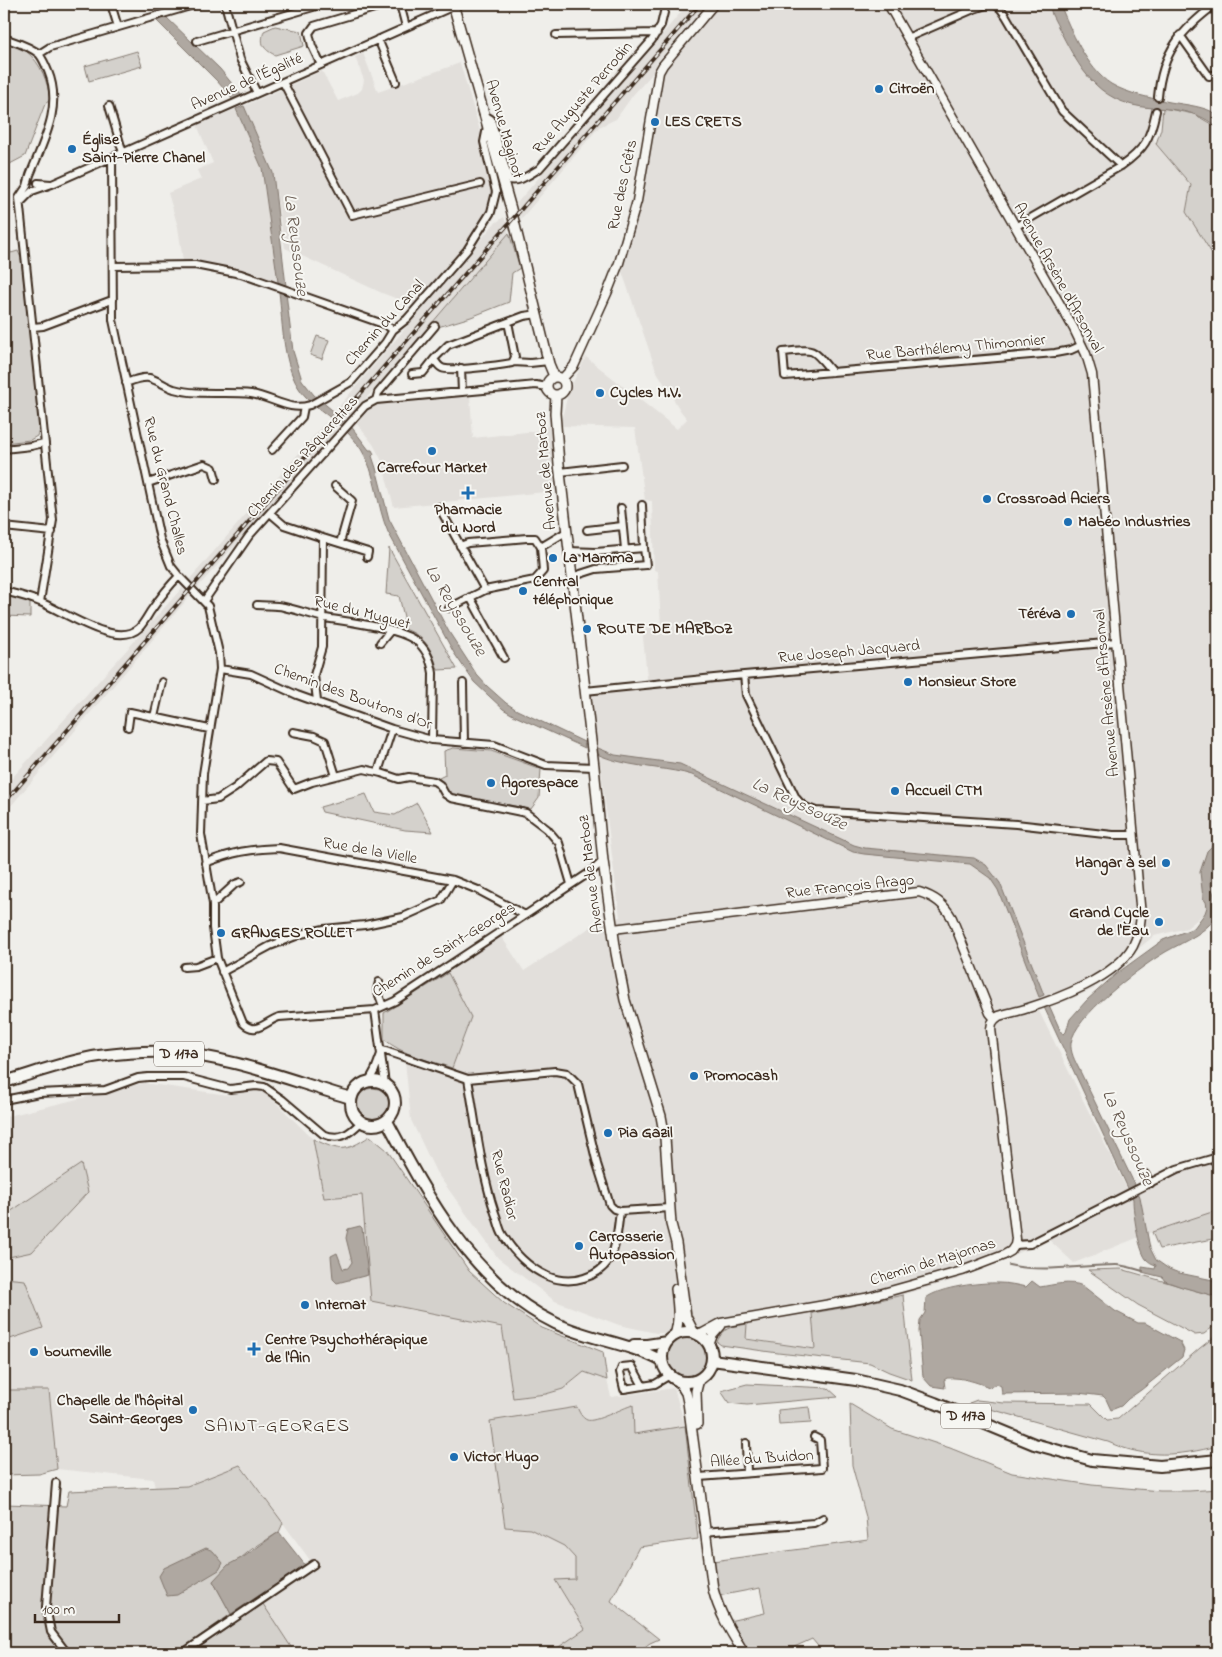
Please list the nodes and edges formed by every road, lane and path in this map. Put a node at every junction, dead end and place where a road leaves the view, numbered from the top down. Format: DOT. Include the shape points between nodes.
graph roads {
  1 [pos="111,4"];
  2 [pos="197,4"];
  3 [pos="225,4"];
  4 [pos="317,4"];
  5 [pos="388,4"];
  6 [pos="400,4"];
  7 [pos="666,4"];
  8 [pos="714,4"];
  9 [pos="888,4"];
  10 [pos="989,4"];
  11 [pos="994,4"];
  12 [pos="1216,4"];
  13 [pos="453,5"];
  14 [pos="118,27"];
  15 [pos="406,27"];
  16 [pos="232,31"];
  17 [pos="657,34"];
  18 [pos="556,35"];
  19 [pos="1180,35"];
  20 [pos="4,38"];
  21 [pos="907,38"];
  22 [pos="378,40"];
  23 [pos="197,41"];
  24 [pos="39,54"];
  25 [pos="321,65"];
  26 [pos="1218,74"];
  27 [pos="282,82"];
  28 [pos="396,82"];
  29 [pos="257,93"];
  30 [pos="1158,97"];
  31 [pos="109,106"];
  32 [pos="1156,111"];
  33 [pos="483,114"];
  34 [pos="487,126"];
  35 [pos="123,153"];
  36 [pos="112,157"];
  37 [pos="1122,166"];
  38 [pos="480,184"];
  39 [pos="33,185"];
  40 [pos="1015,227"];
  41 [pos="113,266"];
  42 [pos="112,300"];
  43 [pos="538,314"];
  44 [pos="508,322"];
  45 [pos="33,326"];
  46 [pos="435,326"];
  47 [pos="393,330"];
  48 [pos="1082,345"];
  49 [pos="434,359"];
  50 [pos="548,361"];
  51 [pos="514,362"];
  52 [pos="461,368"];
  53 [pos="832,372"];
  54 [pos="412,374"];
  55 [pos="558,378"];
  56 [pos="126,383"];
  57 [pos="547,387"];
  58 [pos="462,392"];
  59 [pos="556,395"];
  60 [pos="376,400"];
  61 [pos="307,406"];
  62 [pos="44,443"];
  63 [pos="4,450"];
  64 [pos="272,450"];
  65 [pos="622,465"];
  66 [pos="560,472"];
  67 [pos="216,479"];
  68 [pos="148,483"];
  69 [pos="336,486"];
  70 [pos="642,505"];
  71 [pos="439,507"];
  72 [pos="621,508"];
  73 [pos="270,513"];
  74 [pos="622,526"];
  75 [pos="4,527"];
  76 [pos="587,530"];
  77 [pos="52,532"];
  78 [pos="566,532"];
  79 [pos="323,538"];
  80 [pos="340,543"];
  81 [pos="460,546"];
  82 [pos="541,546"];
  83 [pos="644,548"];
  84 [pos="625,550"];
  85 [pos="568,552"];
  86 [pos="367,557"];
  87 [pos="179,576"];
  88 [pos="571,576"];
  89 [pos="4,590"];
  90 [pos="485,590"];
  91 [pos="470,598"];
  92 [pos="204,601"];
  93 [pos="40,602"];
  94 [pos="257,605"];
  95 [pos="449,608"];
  96 [pos="321,617"];
  97 [pos="390,631"];
  98 [pos="1116,642"];
  99 [pos="380,643"];
  100 [pos="504,658"];
  101 [pos="220,669"];
  102 [pos="744,675"];
  103 [pos="162,682"];
  104 [pos="463,683"];
  105 [pos="585,691"];
  106 [pos="317,701"];
  107 [pos="154,717"];
  108 [pos="128,727"];
  109 [pos="209,729"];
  110 [pos="392,729"];
  111 [pos="294,732"];
  112 [pos="432,740"];
  113 [pos="464,743"];
  114 [pos="594,767"];
  115 [pos="378,772"];
  116 [pos="336,776"];
  117 [pos="202,801"];
  118 [pos="1133,835"];
  119 [pos="603,862"];
  120 [pos="205,863"];
  121 [pos="453,880"];
  122 [pos="241,882"];
  123 [pos="571,884"];
  124 [pos="213,904"];
  125 [pos="525,915"];
  126 [pos="613,930"];
  127 [pos="217,958"];
  128 [pos="184,967"];
  129 [pos="222,972"];
  130 [pos="379,982"];
  131 [pos="383,1006"];
  132 [pos="375,1010"];
  133 [pos="995,1019"];
  134 [pos="257,1029"];
  135 [pos="381,1051"];
  136 [pos="468,1079"];
  137 [pos="369,1081"];
  138 [pos="4,1082"];
  139 [pos="385,1084"];
  140 [pos="352,1098"];
  141 [pos="4,1100"];
  142 [pos="387,1121"];
  143 [pos="361,1122"];
  144 [pos="1218,1157"];
  145 [pos="1145,1174"];
  146 [pos="1151,1183"];
  147 [pos="670,1208"];
  148 [pos="620,1211"];
  149 [pos="672,1224"];
  150 [pos="1015,1245"];
  151 [pos="729,1321"];
  152 [pos="696,1334"];
  153 [pos="671,1338"];
  154 [pos="623,1344"];
  155 [pos="709,1345"];
  156 [pos="712,1360"];
  157 [pos="662,1361"];
  158 [pos="674,1378"];
  159 [pos="699,1379"];
  160 [pos="643,1386"];
  161 [pos="814,1437"];
  162 [pos="746,1443"];
  163 [pos="1218,1460"];
  164 [pos="747,1474"];
  165 [pos="699,1477"];
  166 [pos="56,1483"];
  167 [pos="823,1518"];
  168 [pos="704,1532"];
  169 [pos="314,1564"];
  170 [pos="67,1653"];
  171 [pos="184,1653"];
  172 [pos="744,1653"];
  1 -- 14 [label="street"];
  2 -- 14 [label="street"];
  3 -- 16 [label="street"];
  4 -- 16 [label="street"];
  5 -- 25 [label="street" via="314,26 309,33 310,40"];
  6 -- 15 [label="street"];
  7 -- 17 [label="street, Rue Auguste Perrodin"];
  8 -- 55 [label="street, Rue des Crêts" via="659,72 637,201 619,263 574,366"];
  9 -- 21 [label="street, Avenue Arsène d'Arsonval"];
  10 -- 21 [label="street"];
  11 -- 37 [label="street" via="1006,16 1062,111"];
  12 -- 19 [label="street"];
  13 -- 15 [label="street, Avenue de l'Égalité"];
  13 -- 33 [label="main road, Avenue Maginot"];
  14 -- 24 [label="street" via="50,47"];
  15 -- 22 [label="street, Avenue de l'Égalité"];
  16 -- 23 [label="street"];
  16 -- 29 [label="street" via="240,59"];
  17 -- 18 [label="street"];
  17 -- 33 [label="street, Rue Auguste Perrodin" via="539,169 521,179 509,180 492,118"];
  19 -- 26 [label="street" via="1209,76"];
  19 -- 30 [label="street" via="1164,64"];
  20 -- 24 [label="street"];
  21 -- 40 [label="street, Avenue Arsène d'Arsonval"];
  22 -- 25 [label="street, Avenue de l'Égalité"];
  22 -- 28 [label="street"];
  24 -- 39 [label="street" via="52,80 54,111 33,166"];
  25 -- 27 [label="street, Avenue de l'Égalité"];
  27 -- 29 [label="street, Avenue de l'Égalité"];
  27 -- 38 [label="street" via="352,215"];
  29 -- 35 [label="street, Avenue de l'Égalité"];
  31 -- 35 [label="street"];
  32 -- 37 [label="street" via="1146,145"];
  33 -- 34 [label="main road, Avenue Maginot"];
  34 -- 43 [label="main road, Avenue Maginot"];
  34 -- 47 [label="street, Chemin du Canal" via="484,142 496,192 492,212 467,250 407,319"];
  35 -- 36 [label="street, Avenue de l'Égalité"];
  36 -- 39 [label="street, Avenue de l'Égalité" via="52,184"];
  36 -- 41 [label="street, Rue du Grand Challes"];
  37 -- 40 [label="street"];
  39 -- 45 [label="street" via="20,195"];
  40 -- 48 [label="street, Avenue Arsène d'Arsonval"];
  41 -- 42 [label="street, Rue du Grand Challes"];
  41 -- 47 [label="street" via="195,266 241,274"];
  42 -- 45 [label="street" via="43,326"];
  42 -- 56 [label="street, Rue du Grand Challes"];
  43 -- 44 [label="street"];
  43 -- 50 [label="main road"];
  44 -- 49 [label="street" via="448,345"];
  44 -- 51 [label="street"];
  45 -- 62 [label="street"];
  46 -- 60 [label="street" via="378,393"];
  47 -- 61 [label="street, Chemin du Canal" via="351,382"];
  48 -- 53 [label="street, Rue Barthélemy Thimonnier" via="1055,353"];
  48 -- 98 [label="street, Avenue Arsène d'Arsonval" via="1092,374"];
  49 -- 52 [label="street" via="443,369"];
  49 -- 54 [label="street" via="423,373"];
  50 -- 51 [label="street"];
  50 -- 55 [label="main road"];
  51 -- 52 [label="street"];
  52 -- 58 [label="street"];
  53 -- 53 [label="street, Rue Barthélemy Thimonnier" via="814,352 783,352 785,376"];
  55 -- 57 [label="main road" via="548,380"];
  55 -- 59 [label="main road" via="564,382 564,389"];
  56 -- 61 [label="street" via="151,378 173,389 251,394 290,407"];
  56 -- 68 [label="street, Rue du Grand Challes"];
  57 -- 58 [label="street, Chemin des Pâquerettes" via="536,385"];
  57 -- 59 [label="main road"];
  58 -- 60 [label="street, Chemin des Pâquerettes"];
  59 -- 66 [label="main road, Avenue de Marboz" via="555,427"];
  60 -- 73 [label="street, Chemin des Pâquerettes" via="365,406"];
  61 -- 64 [label="street" via="302,417"];
  62 -- 63 [label="street"];
  62 -- 77 [label="street"];
  65 -- 66 [label="street"];
  66 -- 78 [label="main road, Avenue de Marboz"];
  67 -- 68 [label="street" via="212,468 204,464"];
  68 -- 87 [label="street, Rue du Grand Challes" via="160,538 171,566"];
  69 -- 80 [label="street" via="352,501"];
  70 -- 83 [label="street"];
  71 -- 81 [label="street"];
  72 -- 74 [label="street"];
  73 -- 79 [label="street" via="284,525"];
  73 -- 92 [label="street, Chemin des Pâquerettes"];
  74 -- 76 [label="street"];
  74 -- 84 [label="street"];
  75 -- 77 [label="street"];
  77 -- 93 [label="street"];
  78 -- 82 [label="street"];
  78 -- 85 [label="main road, Avenue de Marboz"];
  79 -- 80 [label="street"];
  79 -- 96 [label="street"];
  80 -- 86 [label="street" via="368,552"];
  81 -- 82 [label="street" via="535,538"];
  81 -- 90 [label="street"];
  82 -- 90 [label="street" via="543,571 534,580"];
  83 -- 84 [label="street"];
  83 -- 88 [label="street" via="646,564 596,569"];
  84 -- 85 [label="street"];
  85 -- 88 [label="main road, Avenue de Marboz"];
  87 -- 92 [label="street, Rue du Grand Challes"];
  87 -- 93 [label="street" via="139,628 124,634 112,634 84,624"];
  88 -- 105 [label="main road, Avenue de Marboz"];
  89 -- 93 [label="street"];
  90 -- 91 [label="street"];
  91 -- 95 [label="street"];
  91 -- 100 [label="street"];
  92 -- 101 [label="street, Rue du Grand Challes" via="210,614"];
  94 -- 96 [label="street, Rue du Muguet" via="282,607"];
  96 -- 97 [label="street, Rue du Muguet"];
  96 -- 106 [label="street" via="322,647 314,675"];
  97 -- 99 [label="street"];
  97 -- 112 [label="street, Rue du Muguet" via="415,640 430,659 433,672"];
  98 -- 102 [label="street, Rue Joseph Jacquard"];
  98 -- 118 [label="street, Avenue Arsène d'Arsonval"];
  101 -- 106 [label="street, Chemin des Boutons d'Or" via="251,674"];
  101 -- 109 [label="street, Rue du Grand Challes"];
  102 -- 105 [label="street, Rue Joseph Jacquard"];
  102 -- 118 [label="street" via="746,695 796,798 807,808"];
  103 -- 107 [label="street"];
  104 -- 113 [label="street"];
  105 -- 114 [label="main road, Avenue de Marboz"];
  106 -- 110 [label="street, Chemin des Boutons d'Or"];
  107 -- 108 [label="street" via="130,712"];
  107 -- 109 [label="street"];
  109 -- 117 [label="street, Rue du Grand Challes"];
  110 -- 112 [label="street, Chemin des Boutons d'Or"];
  110 -- 115 [label="street"];
  111 -- 116 [label="street" via="325,741"];
  112 -- 113 [label="street, Chemin des Boutons d'Or"];
  113 -- 114 [label="street, Chemin des Boutons d'Or" via="494,745 546,765"];
  114 -- 119 [label="main road, Avenue de Marboz"];
  115 -- 116 [label="street" via="364,769"];
  115 -- 123 [label="street" via="399,779 409,776 434,781 451,798 526,813 547,828 559,843"];
  116 -- 117 [label="street" via="294,788 276,762 266,761 235,788 218,798"];
  117 -- 120 [label="street, Rue du Grand Challes" via="201,834"];
  118 -- 133 [label="street, Avenue Arsène d'Arsonval" via="1141,916 1132,947 1092,982"];
  119 -- 123 [label="street, Chemin de Saint-Georges"];
  119 -- 126 [label="main road, Avenue de Marboz"];
  120 -- 121 [label="street, Rue de la Vielle" via="230,853 280,848"];
  120 -- 124 [label="street, Rue du Grand Challes"];
  121 -- 125 [label="street, Rue de la Vielle"];
  121 -- 129 [label="street" via="440,900 403,917 301,934 270,946"];
  122 -- 124 [label="street"];
  123 -- 125 [label="street, Chemin de Saint-Georges"];
  124 -- 127 [label="street, Rue du Grand Challes"];
  125 -- 131 [label="street, Chemin de Saint-Georges"];
  126 -- 133 [label="street, Rue François Arago" via="919,892 946,907"];
  126 -- 147 [label="main road, Avenue de Marboz" via="625,1000 663,1127"];
  127 -- 128 [label="street"];
  127 -- 129 [label="street, Rue du Grand Challes"];
  129 -- 134 [label="street, Rue du Grand Challes" via="243,1023 250,1029"];
  130 -- 131 [label="street"];
  131 -- 132 [label="street, Chemin de Saint-Georges"];
  132 -- 134 [label="street, Chemin de Saint-Georges" via="279,1017"];
  132 -- 135 [label="street"];
  133 -- 150 [label="street" via="991,1029"];
  135 -- 136 [label="street"];
  135 -- 137 [label="street"];
  135 -- 139 [label="street"];
  136 -- 148 [label="street" via="555,1072 573,1077 578,1084 610,1205"];
  136 -- 148 [label="street, Rue Radior" via="489,1195 502,1234 535,1271 557,1280 576,1280 595,1274 608,1263 615,1248"];
  137 -- 139 [label="main road"];
  137 -- 140 [label="main road" via="358,1087"];
  138 -- 140 [label="main road, D 117a" via="97,1056 168,1052 233,1063"];
  139 -- 142 [label="main road" via="396,1102"];
  140 -- 143 [label="main road" via="352,1112"];
  141 -- 143 [label="street" via="39,1093 104,1090 138,1078 184,1077 230,1089 264,1088 329,1137 346,1136"];
  142 -- 143 [label="main road" via="374,1126"];
  142 -- 154 [label="main road" via="461,1245 490,1276 518,1300 554,1322"];
  144 -- 146 [label="street, Chemin de Majornas" via="1177,1169"];
  145 -- 146 [label="street"];
  146 -- 150 [label="street, Chemin de Majornas" via="1030,1244"];
  147 -- 148 [label="street"];
  147 -- 149 [label="main road, Avenue de Marboz"];
  149 -- 152 [label="main road, Avenue de Marboz" via="686,1317"];
  149 -- 153 [label="main road, Avenue de Marboz" via="670,1237 678,1326"];
  150 -- 151 [label="street, Chemin de Majornas" via="1004,1255 903,1288 839,1303"];
  151 -- 152 [label="street, Chemin de Majornas"];
  151 -- 155 [label="street" via="716,1330"];
  152 -- 153 [label="main road" via="687,1332"];
  152 -- 155 [label="main road"];
  153 -- 154 [label="main road" via="647,1345"];
  153 -- 157 [label="main road" via="662,1354"];
  154 -- 157 [label="main road"];
  155 -- 156 [label="main road"];
  156 -- 159 [label="main road" via="708,1371"];
  156 -- 163 [label="main road, D 117a" via="856,1380 900,1390 1034,1444 1092,1460 1160,1466"];
  157 -- 158 [label="main road"];
  158 -- 159 [label="main road" via="692,1382"];
  158 -- 160 [label="street"];
  158 -- 165 [label="main road" via="686,1393"];
  159 -- 165 [label="main road" via="695,1408"];
  161 -- 164 [label="street, Allée du Buidon" via="820,1440 822,1468"];
  162 -- 164 [label="street"];
  164 -- 165 [label="street, Allée du Buidon"];
  165 -- 168 [label="main road"];
  166 -- 170 [label="street" via="46,1607 51,1632"];
  167 -- 168 [label="street" via="814,1523"];
  168 -- 172 [label="main road" via="718,1607"];
  169 -- 171 [label="street"];
}
